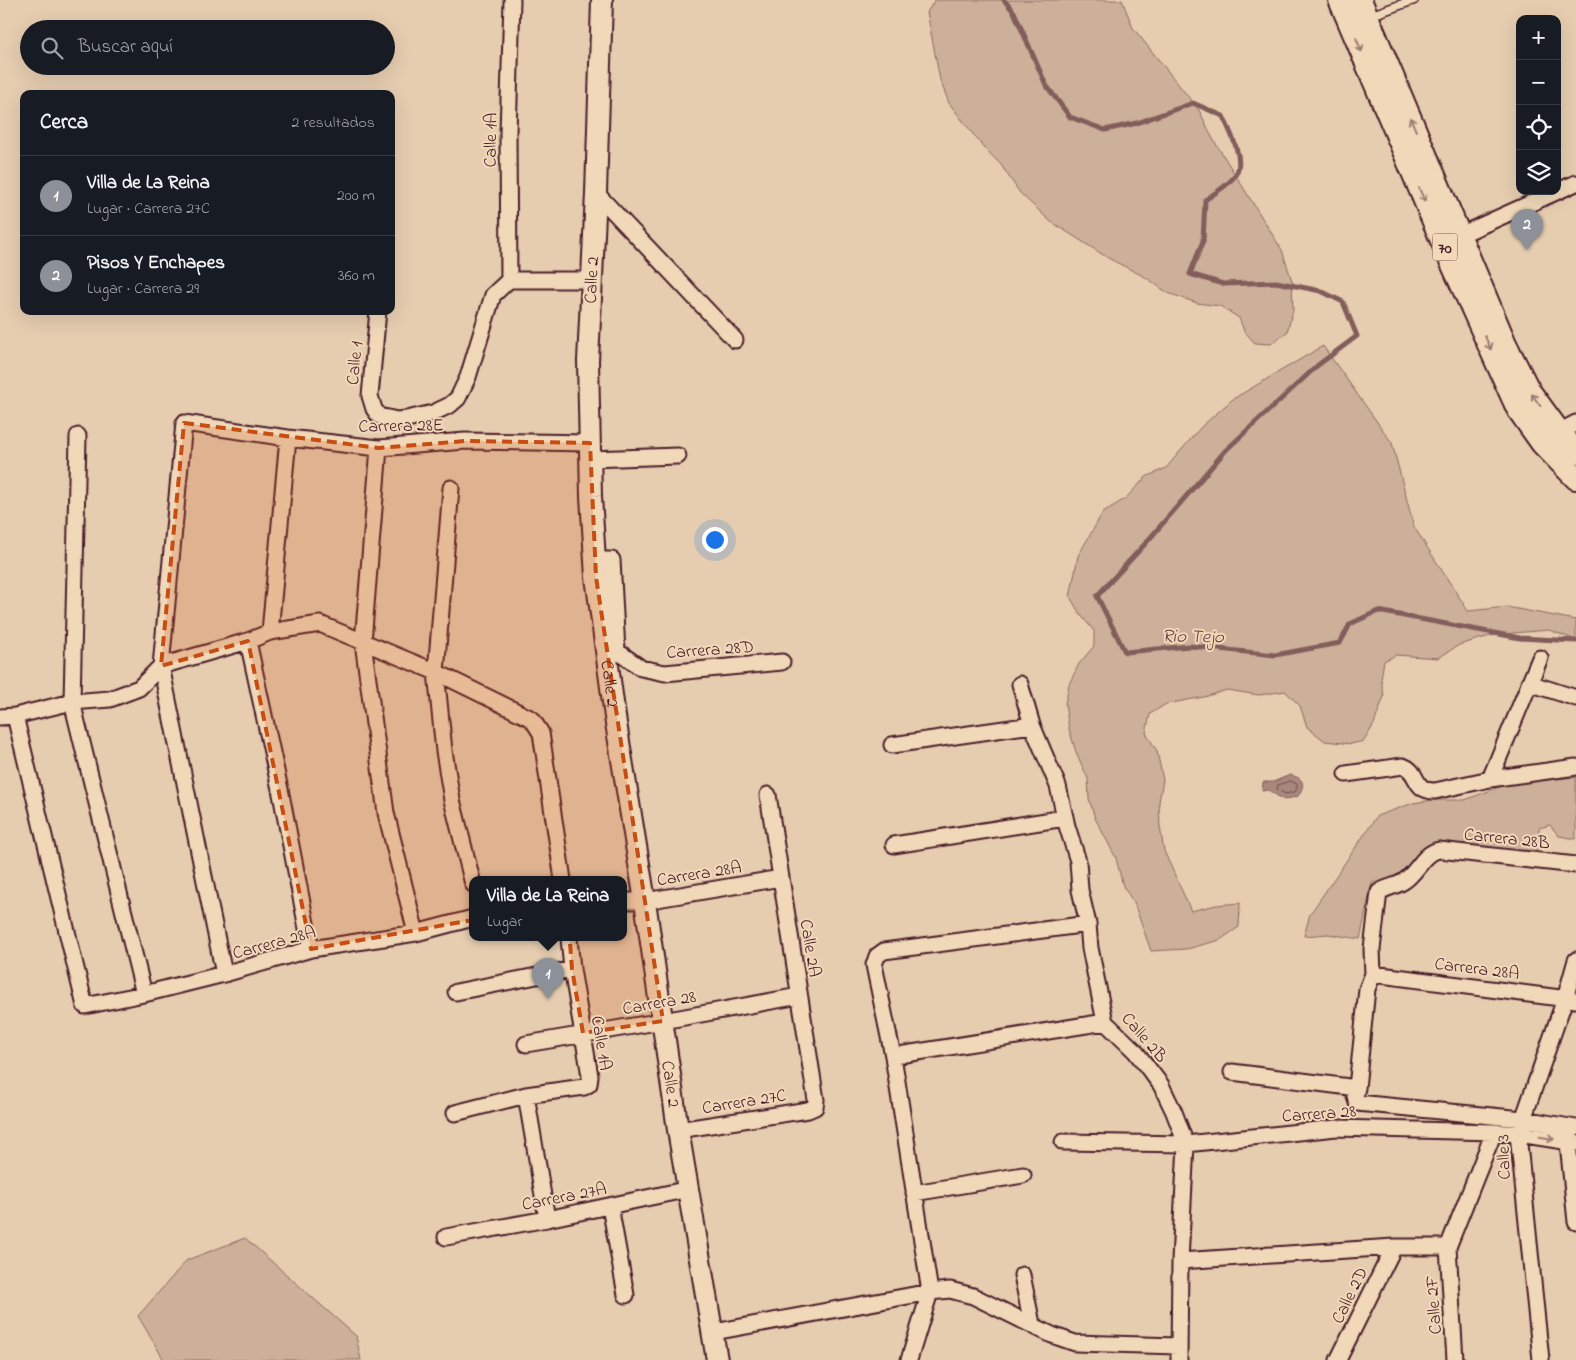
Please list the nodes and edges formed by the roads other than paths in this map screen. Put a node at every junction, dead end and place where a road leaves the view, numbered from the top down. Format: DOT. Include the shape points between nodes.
graph roads {
  1 [pos="512,0"];
  2 [pos="602,0"];
  3 [pos="1340,0"];
  4 [pos="1414,0"];
  5 [pos="1364,9"];
  6 [pos="1576,183"];
  7 [pos="596,193"];
  8 [pos="1460,235"];
  9 [pos="509,280"];
  10 [pos="590,280"];
  11 [pos="378,315"];
  12 [pos="735,340"];
  13 [pos="1567,428"];
  14 [pos="78,436"];
  15 [pos="288,438"];
  16 [pos="379,448"];
  17 [pos="590,451"];
  18 [pos="1576,453"];
  19 [pos="678,456"];
  20 [pos="1576,478"];
  21 [pos="451,488"];
  22 [pos="602,571"];
  23 [pos="270,632"];
  24 [pos="248,641"];
  25 [pos="364,642"];
  26 [pos="1540,658"];
  27 [pos="782,662"];
  28 [pos="161,666"];
  29 [pos="436,672"];
  30 [pos="1529,683"];
  31 [pos="1020,684"];
  32 [pos="1576,698"];
  33 [pos="72,702"];
  34 [pos="7,717"];
  35 [pos="1032,725"];
  36 [pos="892,745"];
  37 [pos="1576,767"];
  38 [pos="1346,774"];
  39 [pos="1490,778"];
  40 [pos="768,795"];
  41 [pos="1065,818"];
  42 [pos="894,845"];
  43 [pos="1576,865"];
  44 [pos="471,876"];
  45 [pos="562,876"];
  46 [pos="781,878"];
  47 [pos="645,901"];
  48 [pos="627,902"];
  49 [pos="469,919"];
  50 [pos="1088,924"];
  51 [pos="416,933"];
  52 [pos="569,941"];
  53 [pos="311,949"];
  54 [pos="1576,960"];
  55 [pos="572,969"];
  56 [pos="224,974"];
  57 [pos="1373,974"];
  58 [pos="456,992"];
  59 [pos="144,994"];
  60 [pos="799,996"];
  61 [pos="1570,1000"];
  62 [pos="663,1021"];
  63 [pos="1105,1022"];
  64 [pos="583,1034"];
  65 [pos="526,1044"];
  66 [pos="893,1056"];
  67 [pos="1232,1072"];
  68 [pos="1356,1094"];
  69 [pos="526,1096"];
  70 [pos="815,1107"];
  71 [pos="455,1113"];
  72 [pos="1520,1126"];
  73 [pos="678,1130"];
  74 [pos="1494,1132"];
  75 [pos="1572,1135"];
  76 [pos="1063,1142"];
  77 [pos="1186,1144"];
  78 [pos="1022,1174"];
  79 [pos="689,1189"];
  80 [pos="914,1193"];
  81 [pos="610,1206"];
  82 [pos="547,1219"];
  83 [pos="1576,1222"];
  84 [pos="446,1237"];
  85 [pos="1394,1247"];
  86 [pos="1448,1247"];
  87 [pos="1180,1261"];
  88 [pos="1022,1275"];
  89 [pos="930,1292"];
  90 [pos="626,1295"];
  91 [pos="1032,1324"];
  92 [pos="714,1332"];
  93 [pos="1178,1353"];
  94 [pos="718,1360"];
  95 [pos="909,1360"];
  96 [pos="1338,1360"];
  97 [pos="1455,1360"];
  98 [pos="1541,1360"];
  1 -- 9 [label="street, Calle 1A" via="508,133"];
  2 -- 7 [label="street, Calle 2"];
  3 -- 20 [label="main road, 70, one-way" via="1439,234 1518,408 1542,443"];
  4 -- 5 [label="lane"];
  8 -- 5 [label="main road, 70, one-way"];
  6 -- 8 [label="street"];
  7 -- 10 [label="street, Calle 2"];
  7 -- 12 [label="street"];
  13 -- 8 [label="main road, 70, one-way" via="1529,391 1506,346"];
  9 -- 10 [label="street"];
  9 -- 11 [label="street, Calle 1" via="492,295 468,378 458,398 433,413 396,420 379,416 374,409 370,396"];
  10 -- 17 [label="street, Calle 2"];
  13 -- 18 [label="main road, 70"];
  14 -- 33 [label="street"];
  15 -- 16 [label="street, Carrera 28E"];
  15 -- 23 [label="street"];
  15 -- 28 [label="street, Carrera 28E" via="184,423"];
  16 -- 17 [label="street, Carrera 28E" via="465,441"];
  16 -- 25 [label="street"];
  17 -- 19 [label="street, Carrera 28E"];
  17 -- 22 [label="street, Calle 2"];
  21 -- 29 [label="street"];
  22 -- 27 [label="street, Carrera 28D" via="617,651 641,668 665,673"];
  22 -- 47 [label="street, Calle 2" via="615,717"];
  23 -- 24 [label="street"];
  23 -- 25 [label="street" via="320,624"];
  24 -- 28 [label="street"];
  24 -- 53 [label="street" via="282,794"];
  25 -- 29 [label="street"];
  25 -- 51 [label="street" via="386,813"];
  26 -- 30 [label="street"];
  28 -- 33 [label="street" via="139,688 110,699"];
  28 -- 56 [label="street"];
  29 -- 44 [label="street" via="444,751"];
  29 -- 45 [label="street" via="532,719 538,725"];
  30 -- 32 [label="street"];
  30 -- 39 [label="street"];
  31 -- 35 [label="street, Calle 2B"];
  33 -- 34 [label="street"];
  33 -- 59 [label="street"];
  34 -- 59 [label="street, Carrera 28A" via="85,1006"];
  35 -- 36 [label="street"];
  35 -- 41 [label="street, Calle 2B" via="1058,786"];
  37 -- 39 [label="street"];
  38 -- 39 [label="street" via="1403,766 1409,768 1419,785 1428,791"];
  40 -- 46 [label="street, Calle 2A"];
  41 -- 42 [label="street"];
  41 -- 50 [label="street, Calle 2B" via="1078,861 1080,890"];
  43 -- 57 [label="street, Carrera 28B" via="1439,850 1429,853 1404,881 1379,892 1372,949"];
  46 -- 47 [label="street, Carrera 28A"];
  46 -- 60 [label="street, Calle 2A"];
  47 -- 48 [label="street, Carrera 28A"];
  47 -- 62 [label="street, Calle 2"];
  49 -- 51 [label="street, Carrera 28A"];
  50 -- 63 [label="street, Calle 2B" via="1091,956"];
  50 -- 66 [label="street" via="884,951 877,956 874,965"];
  51 -- 53 [label="street, Carrera 28A"];
  52 -- 55 [label="street, Calle 1A"];
  53 -- 56 [label="street, Carrera 28A"];
  54 -- 61 [label="street, Calle 3"];
  55 -- 58 [label="street"];
  55 -- 64 [label="street, Calle 1A"];
  56 -- 59 [label="street, Carrera 28A"];
  57 -- 61 [label="street, Carrera 28A"];
  57 -- 68 [label="street" via="1367,989"];
  60 -- 62 [label="street, Carrera 28"];
  60 -- 70 [label="street, Calle 2A"];
  61 -- 72 [label="street, Calle 3"];
  62 -- 64 [label="street, Carrera 28"];
  62 -- 73 [label="street, Calle 2"];
  63 -- 66 [label="street"];
  63 -- 77 [label="street, Calle 2B" via="1135,1051 1161,1085"];
  64 -- 65 [label="street, Carrera 28"];
  64 -- 69 [label="street, Calle 1A" via="589,1084"];
  66 -- 80 [label="street"];
  67 -- 68 [label="street, Carrera 28"];
  68 -- 72 [label="street, Carrera 28" via="1357,1103"];
  69 -- 71 [label="street"];
  69 -- 82 [label="street"];
  70 -- 73 [label="street, Carrera 27C"];
  72 -- 74 [label="street, Carrera 28"];
  72 -- 75 [label="street, Carrera 28"];
  72 -- 98 [label="street, Calle 3"];
  73 -- 79 [label="street, Calle 2"];
  74 -- 77 [label="street, Carrera 28" via="1336,1128"];
  74 -- 86 [label="street"];
  75 -- 83 [label="street"];
  76 -- 77 [label="street, Carrera 28"];
  77 -- 87 [label="street, Calle 2B"];
  78 -- 80 [label="street"];
  79 -- 81 [label="street, Carrera 27A"];
  79 -- 92 [label="street, Calle 2"];
  80 -- 89 [label="street"];
  81 -- 82 [label="street, Carrera 27A"];
  81 -- 90 [label="street"];
  82 -- 84 [label="street, Carrera 27A"];
  85 -- 86 [label="street"];
  85 -- 87 [label="street"];
  85 -- 96 [label="street, Calle 2D"];
  86 -- 97 [label="street, Calle 2F"];
  87 -- 93 [label="street, Calle 2B"];
  88 -- 91 [label="street"];
  89 -- 91 [label="street" via="950,1290 973,1296"];
  89 -- 92 [label="street"];
  89 -- 95 [label="street"];
  91 -- 93 [label="street" via="1075,1343"];
  92 -- 94 [label="street, Calle 2"];
}
